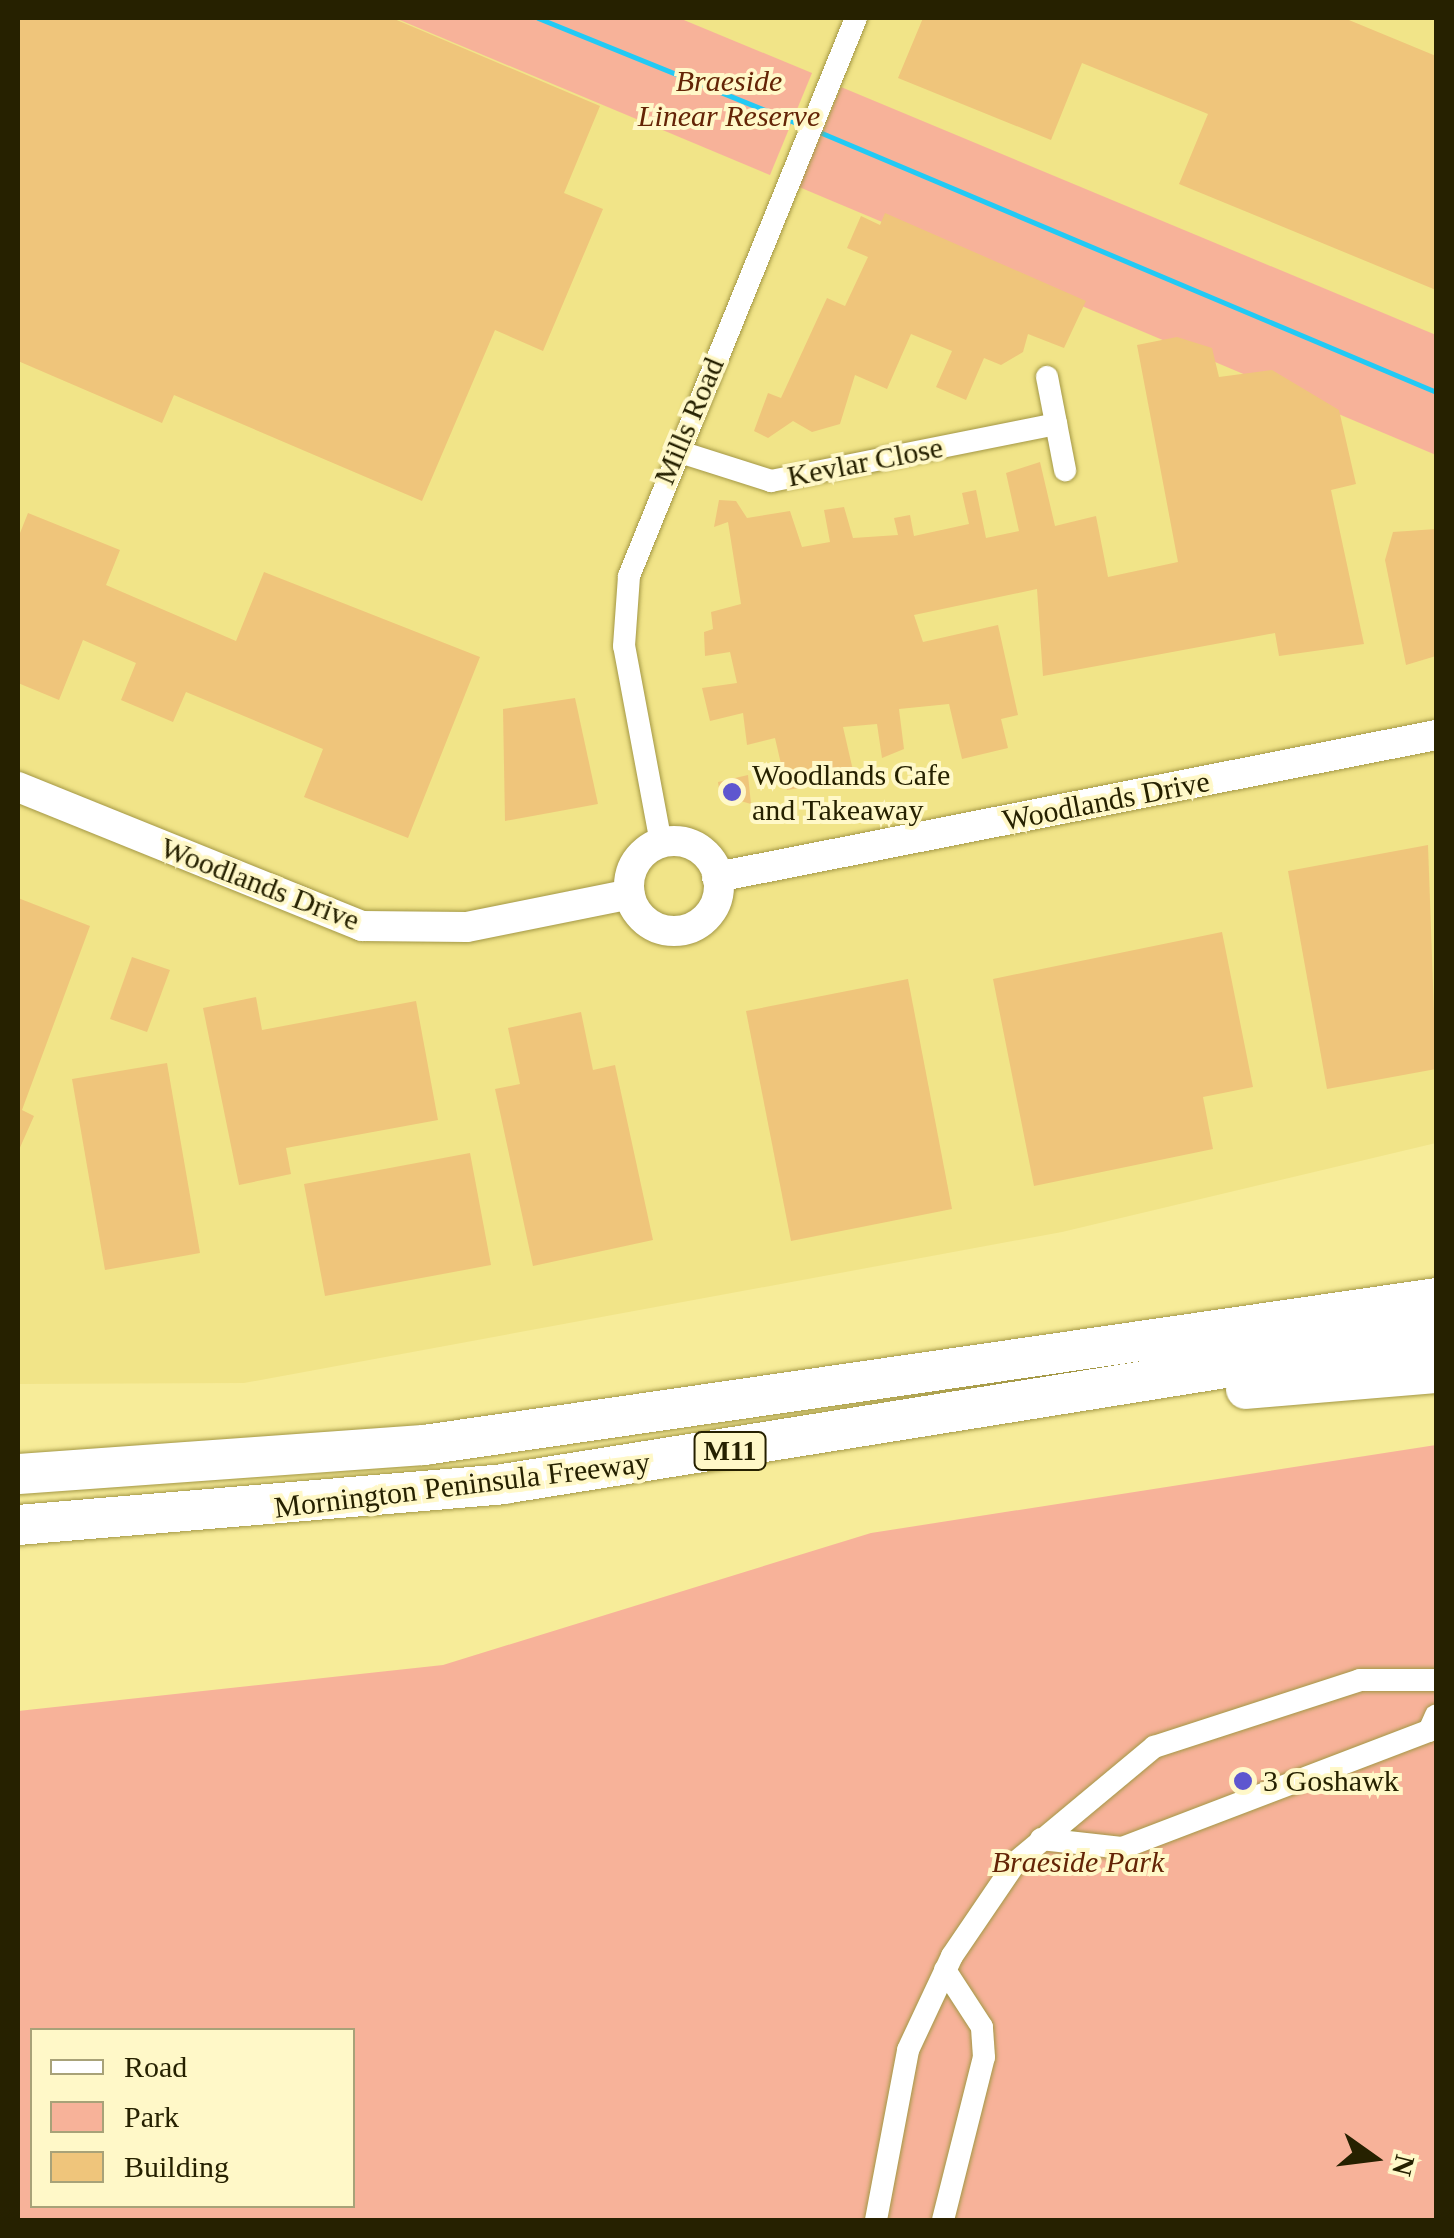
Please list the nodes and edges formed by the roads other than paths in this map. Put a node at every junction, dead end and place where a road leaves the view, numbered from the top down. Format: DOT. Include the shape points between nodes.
graph roads {
  1 [pos="856,18"];
  2 [pos="1047,378"];
  3 [pos="1056,424"];
  4 [pos="677,451"];
  5 [pos="1065,470"];
  6 [pos="1436,736"];
  7 [pos="18,787"];
  8 [pos="661,842"];
  9 [pos="717,877"];
  10 [pos="630,894"];
  11 [pos="1436,1270"];
  12 [pos="1436,1298"];
  13 [pos="1436,1334"];
  14 [pos="1104,1348"];
  15 [pos="1436,1372"];
  16 [pos="18,1474"];
  17 [pos="427,1493"];
  18 [pos="18,1525"];
  19 [pos="1436,1680"];
  20 [pos="1436,1715"];
  21 [pos="1041,1839"];
  22 [pos="945,1970"];
  23 [pos="876,2220"];
  24 [pos="943,2220"];
  1 -- 4 [label="street, Mills Road"];
  2 -- 3 [label="street"];
  3 -- 4 [label="street, Kevlar Close" via="770,481"];
  3 -- 5 [label="street"];
  4 -- 8 [label="street, Mills Road" via="630,576 624,646"];
  6 -- 9 [label="street, Woodlands Drive"];
  7 -- 10 [label="street, Woodlands Drive" via="362,926 467,927"];
  8 -- 9 [label="street" via="701,850"];
  8 -- 10 [label="street" via="632,868"];
  9 -- 10 [label="street" via="707,916 682,930 643,918"];
  11 -- 14 [label="highway"];
  12 -- 14 [label="highway, Mornington Peninsula Freeway / M11"];
  13 -- 17 [label="highway, Mornington Peninsula Freeway / M11"];
  14 -- 16 [label="highway, Mornington Peninsula Freeway / M11" via="424,1445"];
  15 -- 17 [label="highway" via="1132,1399"];
  17 -- 18 [label="highway, Mornington Peninsula Freeway / M11"];
  19 -- 21 [label="street" via="1360,1680 1154,1747"];
  20 -- 21 [label="street" via="1429,1731 1122,1848"];
  21 -- 22 [label="street"];
  22 -- 23 [label="street" via="908,2050"];
  22 -- 24 [label="street" via="982,2028 984,2057"];
}
